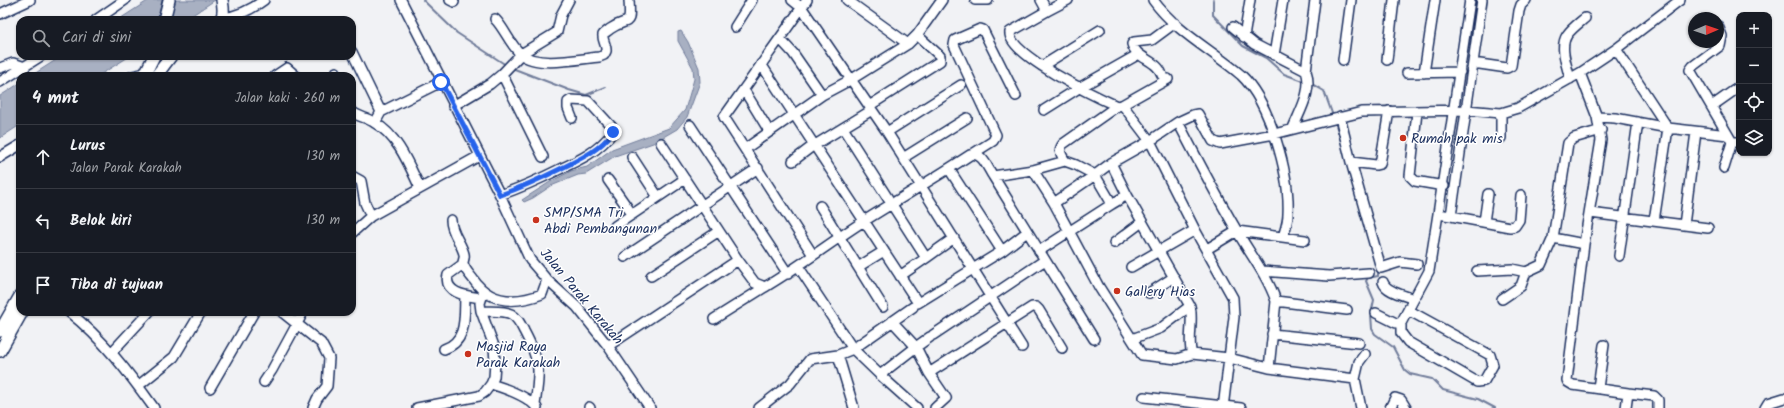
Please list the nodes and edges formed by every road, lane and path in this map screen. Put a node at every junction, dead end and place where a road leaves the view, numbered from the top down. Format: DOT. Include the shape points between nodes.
graph roads {
  1 [pos="30,0"];
  2 [pos="169,0"];
  3 [pos="264,0"];
  4 [pos="401,0"];
  5 [pos="569,0"];
  6 [pos="629,0"];
  7 [pos="752,0"];
  8 [pos="792,0"];
  9 [pos="847,0"];
  10 [pos="975,0"];
  11 [pos="988,0"];
  12 [pos="1041,0"];
  13 [pos="1068,0"];
  14 [pos="1153,0"];
  15 [pos="1250,0"];
  16 [pos="1283,0"];
  17 [pos="1315,0"];
  18 [pos="1351,0"];
  19 [pos="1394,0"];
  20 [pos="1435,0"];
  21 [pos="1470,0"];
  22 [pos="1482,0"];
  23 [pos="1526,0"];
  24 [pos="1680,0"];
  25 [pos="939,1"];
  26 [pos="118,2"];
  27 [pos="804,4"];
  28 [pos="222,11"];
  29 [pos="1047,11"];
  30 [pos="0,14"];
  31 [pos="101,16"];
  32 [pos="165,16"];
  33 [pos="1585,18"];
  34 [pos="495,19"];
  35 [pos="1175,23"];
  36 [pos="735,26"];
  37 [pos="1233,26"];
  38 [pos="1100,30"];
  39 [pos="917,35"];
  40 [pos="1244,37"];
  41 [pos="780,39"];
  42 [pos="908,44"];
  43 [pos="1463,48"];
  44 [pos="1717,48"];
  45 [pos="1616,49"];
  46 [pos="1475,50"];
  47 [pos="521,54"];
  48 [pos="1139,54"];
  49 [pos="1274,55"];
  50 [pos="35,60"];
  51 [pos="153,60"];
  52 [pos="166,60"];
  53 [pos="356,60"];
  54 [pos="1343,60"];
  55 [pos="1387,60"];
  56 [pos="1473,63"];
  57 [pos="761,64"];
  58 [pos="1042,66"];
  59 [pos="25,67"];
  60 [pos="0,68"];
  61 [pos="507,69"];
  62 [pos="16,72"];
  63 [pos="17,72"];
  64 [pos="150,72"];
  65 [pos="152,72"];
  66 [pos="281,72"];
  67 [pos="292,72"];
  68 [pos="1460,72"];
  69 [pos="1407,73"];
  70 [pos="1424,73"];
  71 [pos="1580,73"];
  72 [pos="1307,74"];
  73 [pos="1570,78"];
  74 [pos="852,79"];
  75 [pos="0,82"];
  76 [pos="441,82"];
  77 [pos="960,85"];
  78 [pos="1079,88"];
  79 [pos="1736,89"];
  80 [pos="744,90"];
  81 [pos="822,95"];
  82 [pos="1016,96"];
  83 [pos="453,106"];
  84 [pos="1119,106"];
  85 [pos="1712,106"];
  86 [pos="870,108"];
  87 [pos="1044,110"];
  88 [pos="1454,110"];
  89 [pos="1466,110"];
  90 [pos="1389,111"];
  91 [pos="381,112"];
  92 [pos="1418,112"];
  93 [pos="795,113"];
  94 [pos="356,114"];
  95 [pos="1501,114"];
  96 [pos="1597,117"];
  97 [pos="572,118"];
  98 [pos="967,118"];
  99 [pos="1335,118"];
  100 [pos="375,122"];
  101 [pos="1178,122"];
  102 [pos="1638,122"];
  103 [pos="690,125"];
  104 [pos="843,128"];
  105 [pos="1293,128"];
  106 [pos="1668,128"];
  107 [pos="1600,130"];
  108 [pos="768,131"];
  109 [pos="887,132"];
  110 [pos="1696,132"];
  111 [pos="1274,134"];
  112 [pos="1501,138"];
  113 [pos="1733,140"];
  114 [pos="1150,141"];
  115 [pos="661,143"];
  116 [pos="815,145"];
  117 [pos="16,147"];
  118 [pos="745,149"];
  119 [pos="974,153"];
  120 [pos="480,156"];
  121 [pos="0,157"];
  122 [pos="543,157"];
  123 [pos="632,157"];
  124 [pos="903,158"];
  125 [pos="793,161"];
  126 [pos="1065,161"];
  127 [pos="1351,162"];
  128 [pos="1111,163"];
  129 [pos="758,168"];
  130 [pos="1724,168"];
  131 [pos="949,169"];
  132 [pos="1033,170"];
  133 [pos="1095,175"];
  134 [pos="993,176"];
  135 [pos="356,178"];
  136 [pos="685,179"];
  137 [pos="608,180"];
  138 [pos="921,185"];
  139 [pos="730,186"];
  140 [pos="1444,186"];
  141 [pos="420,188"];
  142 [pos="1488,194"];
  143 [pos="500,195"];
  144 [pos="1127,195"];
  145 [pos="1521,195"];
  146 [pos="658,197"];
  147 [pos="1054,203"];
  148 [pos="891,204"];
  149 [pos="1112,204"];
  150 [pos="702,205"];
  151 [pos="820,206"];
  152 [pos="1590,213"];
  153 [pos="632,214"];
  154 [pos="1438,214"];
  155 [pos="371,216"];
  156 [pos="1451,216"];
  157 [pos="1625,216"];
  158 [pos="451,220"];
  159 [pos="864,221"];
  160 [pos="1654,221"];
  161 [pos="1142,222"];
  162 [pos="1484,222"];
  163 [pos="1684,225"];
  164 [pos="615,226"];
  165 [pos="1708,228"];
  166 [pos="356,229"];
  167 [pos="1195,230"];
  168 [pos="719,231"];
  169 [pos="1069,231"];
  170 [pos="1237,231"];
  171 [pos="1027,232"];
  172 [pos="840,237"];
  173 [pos="1283,237"];
  174 [pos="954,238"];
  175 [pos="1553,238"];
  176 [pos="1305,240"];
  177 [pos="1114,242"];
  178 [pos="1584,244"];
  179 [pos="1207,249"];
  180 [pos="884,251"];
  181 [pos="1002,251"];
  182 [pos="1039,251"];
  183 [pos="1158,251"];
  184 [pos="813,255"];
  185 [pos="1619,256"];
  186 [pos="625,257"];
  187 [pos="926,258"];
  188 [pos="738,260"];
  189 [pos="1045,260"];
  190 [pos="463,264"];
  191 [pos="1417,264"];
  192 [pos="798,266"];
  193 [pos="1131,267"];
  194 [pos="858,268"];
  195 [pos="974,269"];
  196 [pos="1262,271"];
  197 [pos="1477,271"];
  198 [pos="1526,272"];
  199 [pos="1369,273"];
  200 [pos="788,274"];
  201 [pos="651,276"];
  202 [pos="900,276"];
  203 [pos="1174,277"];
  204 [pos="547,280"];
  205 [pos="1383,282"];
  206 [pos="765,287"];
  207 [pos="1149,293"];
  208 [pos="483,295"];
  209 [pos="465,296"];
  210 [pos="990,296"];
  211 [pos="1414,299"];
  212 [pos="1502,299"];
  213 [pos="1276,301"];
  214 [pos="16,303"];
  215 [pos="1190,306"];
  216 [pos="883,307"];
  217 [pos="913,307"];
  218 [pos="1347,310"];
  219 [pos="1408,310"];
  220 [pos="481,311"];
  221 [pos="1376,313"];
  222 [pos="19,316"];
  223 [pos="74,316"];
  224 [pos="145,316"];
  225 [pos="198,316"];
  226 [pos="252,316"];
  227 [pos="287,316"];
  228 [pos="301,316"];
  229 [pos="714,319"];
  230 [pos="892,321"];
  231 [pos="1006,322"];
  232 [pos="1402,323"];
  233 [pos="297,324"];
  234 [pos="0,331"];
  235 [pos="1272,334"];
  236 [pos="1094,339"];
  237 [pos="1132,339"];
  238 [pos="1359,343"];
  239 [pos="1,345"];
  240 [pos="608,346"];
  241 [pos="1604,346"];
  242 [pos="916,347"];
  243 [pos="1022,348"];
  244 [pos="1062,348"];
  245 [pos="444,349"];
  246 [pos="853,349"];
  247 [pos="112,352"];
  248 [pos="1192,354"];
  249 [pos="1365,354"];
  250 [pos="838,355"];
  251 [pos="1229,358"];
  252 [pos="1269,368"];
  253 [pos="929,373"];
  254 [pos="880,375"];
  255 [pos="1355,379"];
  256 [pos="264,382"];
  257 [pos="491,384"];
  258 [pos="138,386"];
  259 [pos="210,388"];
  260 [pos="1598,388"];
  261 [pos="1628,393"];
  262 [pos="1144,397"];
  263 [pos="1156,398"];
  264 [pos="1784,398"];
  265 [pos="1187,405"];
  266 [pos="536,406"];
  267 [pos="1223,407"];
  268 [pos="154,408"];
  269 [pos="313,408"];
  270 [pos="417,408"];
  271 [pos="650,408"];
  272 [pos="760,408"];
  273 [pos="854,408"];
  274 [pos="917,408"];
  275 [pos="935,408"];
  276 [pos="1154,408"];
  277 [pos="1241,408"];
  278 [pos="1361,408"];
  279 [pos="1390,408"];
  280 [pos="1406,408"];
  281 [pos="1626,408"];
  282 [pos="1658,408"];
  283 [pos="1765,408"];
  1 -- 30 [label="street"];
  2 -- 32 [label="main road"];
  3 -- 28 [label="street" via="237,16"];
  4 -- 76 [label="street, Jalan Parak Karakah"];
  5 -- 47 [label="street" via="561,15 557,32"];
  6 -- 47 [label="street" via="628,22 616,24 604,34 606,49 601,56 552,63 530,59"];
  7 -- 36 [label="street"];
  8 -- 27 [label="street"];
  9 -- 42 [label="street"];
  10 -- 11 [label="street"];
  12 -- 29 [label="street"];
  13 -- 29 [label="street"];
  14 -- 35 [label="street"];
  15 -- 40 [label="street"];
  16 -- 49 [label="street"];
  17 -- 72 [label="street"];
  18 -- 54 [label="street"];
  19 -- 55 [label="street"];
  20 -- 70 [label="street"];
  21 -- 43 [label="street"];
  22 -- 46 [label="street"];
  23 -- 56 [label="street" via="1519,10 1511,66 1507,68"];
  24 -- 45 [label="street"];
  25 -- 39 [label="street"];
  26 -- 31 [label="street"];
  27 -- 41 [label="street"];
  27 -- 74 [label="street"];
  29 -- 58 [label="street" via="1010,32 1013,42"];
  33 -- 73 [label="street" via="1564,42"];
  34 -- 47 [label="street"];
  35 -- 48 [label="street" via="1150,41 1132,43"];
  35 -- 111 [label="street" via="1246,80"];
  37 -- 40 [label="street"];
  38 -- 58 [label="street"];
  39 -- 42 [label="street"];
  39 -- 86 [label="street" via="940,56 940,61"];
  40 -- 49 [label="street"];
  41 -- 57 [label="street"];
  41 -- 81 [label="street"];
  42 -- 74 [label="street"];
  43 -- 46 [label="street"];
  43 -- 68 [label="street"];
  44 -- 85 [label="street" via="1690,70"];
  45 -- 71 [label="street"];
  45 -- 106 [label="street"];
  46 -- 56 [label="street"];
  47 -- 61 [label="street"];
  48 -- 78 [label="street"];
  48 -- 84 [label="street" via="1158,66 1165,77"];
  49 -- 72 [label="street"];
  50 -- 59 [label="street"];
  51 -- 64 [label="main road"];
  52 -- 65 [label="main road"];
  53 -- 91 [label="street"];
  56 -- 89 [label="street"];
  57 -- 80 [label="street"];
  57 -- 93 [label="street"];
  58 -- 78 [label="street"];
  59 -- 60 [label="street" via="13,63"];
  59 -- 63 [label="street"];
  61 -- 83 [label="street" via="490,84"];
  61 -- 122 [label="street"];
  62 -- 75 [label="street"];
  66 -- 67 [label="street" via="287,68"];
  68 -- 70 [label="street"];
  68 -- 88 [label="street"];
  69 -- 70 [label="street"];
  71 -- 73 [label="street"];
  71 -- 96 [label="street"];
  72 -- 105 [label="street" via="1308,91"];
  73 -- 95 [label="street" via="1518,108"];
  74 -- 81 [label="street"];
  74 -- 86 [label="street"];
  76 -- 83 [label="street, Jalan Parak Karakah"];
  76 -- 91 [label="street"];
  77 -- 109 [label="street"];
  78 -- 84 [label="street"];
  78 -- 87 [label="street"];
  79 -- 85 [label="street"];
  80 -- 108 [label="street"];
  80 -- 118 [label="street" via="724,117"];
  81 -- 93 [label="street"];
  82 -- 119 [label="street" via="983,30 955,40 954,45 996,135 994,141"];
  83 -- 120 [label="street, Jalan Parak Karakah"];
  84 -- 114 [label="street"];
  84 -- 126 [label="street" via="1063,144 1060,152"];
  85 -- 113 [label="street"];
  86 -- 104 [label="street"];
  86 -- 109 [label="street"];
  88 -- 89 [label="street"];
  88 -- 92 [label="street"];
  88 -- 140 [label="street"];
  89 -- 95 [label="street"];
  89 -- 156 [label="street"];
  90 -- 92 [label="street"];
  90 -- 99 [label="street" via="1362,112"];
  90 -- 127 [label="street" via="1380,164"];
  91 -- 100 [label="street"];
  92 -- 140 [label="street" via="1410,176 1415,181"];
  93 -- 108 [label="street"];
  93 -- 116 [label="street"];
  94 -- 100 [label="street"];
  95 -- 112 [label="street"];
  96 -- 102 [label="street"];
  96 -- 107 [label="street"];
  97 -- 143 [label="street" via="568,102 588,101 613,132 592,153 577,162"];
  98 -- 124 [label="street"];
  99 -- 105 [label="street"];
  99 -- 127 [label="street"];
  100 -- 141 [label="street" via="390,135 403,153"];
  101 -- 111 [label="street" via="1198,114 1213,141 1220,144"];
  101 -- 114 [label="street"];
  101 -- 170 [label="street"];
  102 -- 106 [label="street"];
  102 -- 157 [label="street"];
  103 -- 139 [label="street"];
  104 -- 116 [label="street"];
  104 -- 148 [label="street"];
  105 -- 111 [label="street"];
  106 -- 110 [label="street"];
  106 -- 160 [label="street"];
  107 -- 152 [label="street" via="1601,145"];
  107 -- 175 [label="street" via="1574,138 1567,145"];
  108 -- 118 [label="street"];
  109 -- 124 [label="street"];
  110 -- 113 [label="street"];
  110 -- 163 [label="street"];
  111 -- 173 [label="street" via="1280,151 1288,199 1288,221"];
  113 -- 130 [label="street"];
  114 -- 128 [label="street"];
  114 -- 167 [label="street"];
  115 -- 136 [label="street"];
  116 -- 125 [label="street"];
  116 -- 159 [label="street"];
  117 -- 121 [label="street"];
  118 -- 129 [label="street"];
  119 -- 131 [label="street"];
  119 -- 134 [label="street" via="979,155"];
  120 -- 141 [label="street"];
  120 -- 143 [label="street, Jalan Parak Karakah"];
  123 -- 146 [label="street"];
  124 -- 138 [label="street"];
  126 -- 132 [label="street"];
  126 -- 133 [label="street"];
  127 -- 191 [label="street" via="1381,268 1400,262"];
  128 -- 133 [label="street"];
  128 -- 144 [label="street"];
  129 -- 139 [label="street"];
  129 -- 184 [label="street"];
  131 -- 138 [label="street"];
  131 -- 181 [label="street"];
  132 -- 134 [label="street"];
  132 -- 147 [label="street"];
  133 -- 147 [label="street"];
  133 -- 149 [label="street"];
  134 -- 171 [label="street"];
  135 -- 155 [label="street" via="361,181 365,203"];
  136 -- 146 [label="street"];
  136 -- 150 [label="street"];
  137 -- 153 [label="street"];
  138 -- 148 [label="street"];
  138 -- 174 [label="street"];
  139 -- 150 [label="street"];
  139 -- 200 [label="street"];
  140 -- 154 [label="street"];
  141 -- 155 [label="street"];
  142 -- 162 [label="street"];
  143 -- 204 [label="street, Jalan Parak Karakah" via="530,260"];
  144 -- 149 [label="street"];
  144 -- 161 [label="street"];
  145 -- 162 [label="street" via="1519,220 1515,226"];
  146 -- 153 [label="street"];
  147 -- 169 [label="street"];
  148 -- 159 [label="street"];
  148 -- 187 [label="street"];
  149 -- 169 [label="street"];
  150 -- 168 [label="street"];
  150 -- 186 [label="street"];
  151 -- 172 [label="street"];
  152 -- 157 [label="street"];
  152 -- 178 [label="street"];
  153 -- 164 [label="street"];
  154 -- 156 [label="street"];
  154 -- 211 [label="street" via="1430,271"];
  155 -- 166 [label="street"];
  156 -- 162 [label="street"];
  157 -- 160 [label="street"];
  157 -- 185 [label="street"];
  158 -- 190 [label="street" via="464,254"];
  159 -- 172 [label="street"];
  159 -- 180 [label="street"];
  160 -- 163 [label="street"];
  161 -- 177 [label="street"];
  161 -- 183 [label="street"];
  163 -- 165 [label="street"];
  167 -- 179 [label="street"];
  167 -- 183 [label="street"];
  168 -- 188 [label="street"];
  168 -- 201 [label="street"];
  169 -- 182 [label="street"];
  169 -- 237 [label="street" via="1099,287"];
  170 -- 173 [label="street"];
  170 -- 179 [label="street"];
  170 -- 196 [label="street"];
  171 -- 181 [label="street"];
  171 -- 182 [label="street"];
  172 -- 184 [label="street"];
  172 -- 194 [label="street"];
  173 -- 176 [label="street"];
  174 -- 187 [label="street"];
  174 -- 195 [label="street"];
  175 -- 178 [label="street"];
  175 -- 198 [label="street" via="1541,265"];
  178 -- 260 [label="street" via="1567,380 1573,385"];
  179 -- 251 [label="street" via="1233,298 1234,317"];
  180 -- 194 [label="street"];
  180 -- 202 [label="street"];
  181 -- 195 [label="street"];
  182 -- 189 [label="street"];
  183 -- 193 [label="street"];
  183 -- 203 [label="street"];
  184 -- 192 [label="street"];
  187 -- 202 [label="street"];
  188 -- 206 [label="street" via="756,283"];
  188 -- 240 [label="street"];
  189 -- 210 [label="street"];
  189 -- 236 [label="street"];
  190 -- 208 [label="street"];
  190 -- 209 [label="street" via="451,271 448,278 451,289"];
  192 -- 200 [label="street"];
  192 -- 246 [label="street"];
  194 -- 216 [label="street"];
  195 -- 202 [label="street" via="918,303"];
  195 -- 210 [label="street"];
  196 -- 199 [label="street" via="1329,276"];
  196 -- 213 [label="street"];
  197 -- 198 [label="street" via="1512,269"];
  198 -- 212 [label="street" via="1521,286"];
  200 -- 206 [label="street"];
  203 -- 207 [label="street"];
  203 -- 215 [label="street"];
  204 -- 208 [label="street" via="542,294 524,300 507,301"];
  204 -- 240 [label="street, Jalan Parak Karakah" via="576,307"];
  205 -- 211 [label="street" via="1389,289"];
  206 -- 229 [label="street"];
  208 -- 209 [label="street"];
  208 -- 220 [label="street"];
  209 -- 245 [label="street" via="463,330 459,338"];
  210 -- 231 [label="street"];
  210 -- 242 [label="street"];
  211 -- 219 [label="street"];
  213 -- 218 [label="street"];
  213 -- 235 [label="street"];
  214 -- 234 [label="main road"];
  215 -- 237 [label="street" via="1161,328"];
  215 -- 248 [label="street" via="1193,322 1190,350"];
  217 -- 230 [label="street"];
  219 -- 232 [label="street"];
  219 -- 232 [label="street" via="1490,355 1493,365 1484,381 1477,382 1408,342 1401,333"];
  220 -- 257 [label="street" via="495,353 494,377"];
  220 -- 266 [label="street" via="505,312 519,322 538,363"];
  221 -- 232 [label="street" via="1396,323"];
  222 -- 239 [label="main road"];
  223 -- 247 [label="street"];
  224 -- 247 [label="street"];
  225 -- 258 [label="street" via="174,358"];
  226 -- 259 [label="street"];
  227 -- 233 [label="street"];
  228 -- 233 [label="street"];
  230 -- 242 [label="street"];
  230 -- 246 [label="street"];
  231 -- 243 [label="street"];
  231 -- 244 [label="street" via="1036,307"];
  231 -- 253 [label="street"];
  233 -- 256 [label="street"];
  233 -- 269 [label="street" via="321,342 329,358 327,386"];
  235 -- 238 [label="street"];
  235 -- 252 [label="street"];
  237 -- 248 [label="street" via="1142,355 1177,359"];
  240 -- 271 [label="street, Jalan Parak Karakah"];
  241 -- 260 [label="street"];
  242 -- 253 [label="street"];
  242 -- 254 [label="street"];
  246 -- 250 [label="street"];
  246 -- 254 [label="street"];
  247 -- 258 [label="street"];
  248 -- 251 [label="street"];
  249 -- 255 [label="street" via="1359,362"];
  250 -- 272 [label="street" via="810,359 790,384"];
  250 -- 273 [label="street"];
  251 -- 252 [label="street"];
  251 -- 267 [label="street"];
  252 -- 255 [label="street"];
  253 -- 275 [label="street" via="946,397"];
  254 -- 274 [label="street"];
  255 -- 278 [label="street"];
  257 -- 266 [label="street" via="505,388"];
  257 -- 270 [label="street" via="479,396"];
  258 -- 268 [label="street"];
  260 -- 261 [label="street"];
  261 -- 281 [label="street"];
  261 -- 282 [label="street" via="1654,396 1658,400"];
  262 -- 263 [label="street"];
  263 -- 265 [label="street"];
  263 -- 276 [label="street"];
  264 -- 283 [label="street" via="1768,403"];
  265 -- 267 [label="street"];
  267 -- 277 [label="street"];
  279 -- 280 [label="street" via="1395,398 1401,400"];
}
